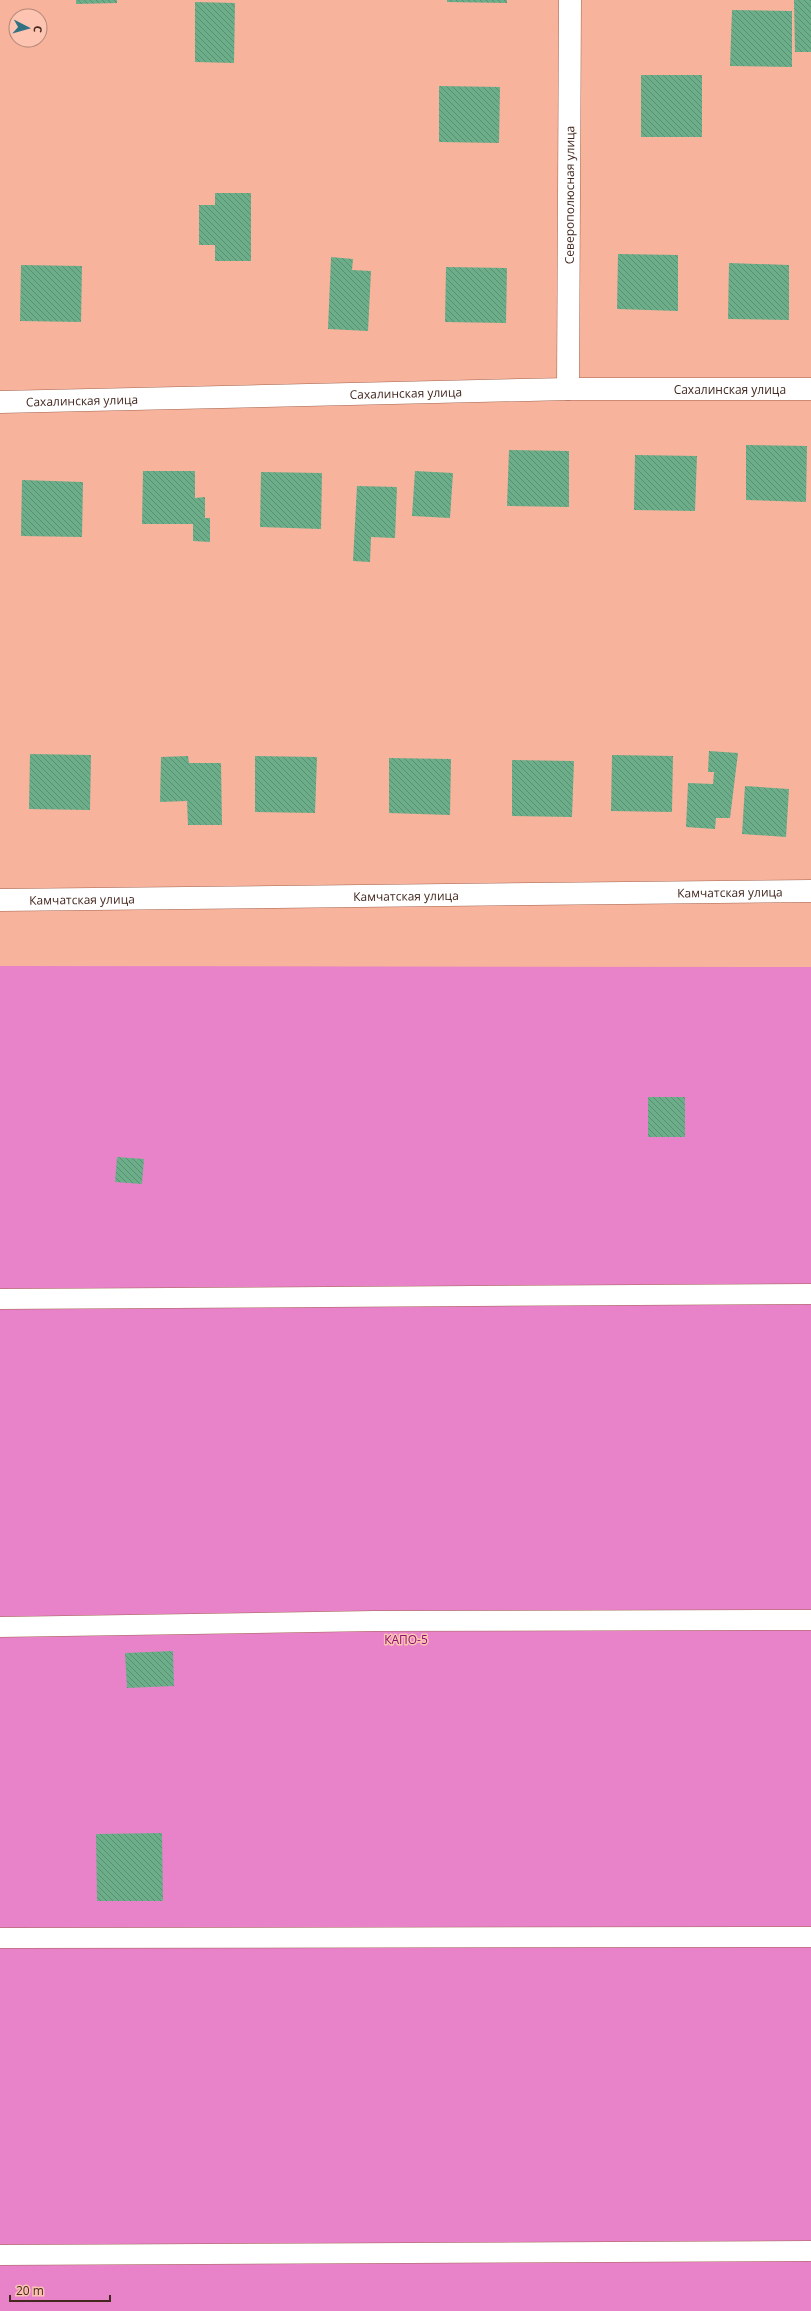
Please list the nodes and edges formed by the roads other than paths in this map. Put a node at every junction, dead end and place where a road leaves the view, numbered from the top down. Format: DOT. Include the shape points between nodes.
graph roads {
  1 [pos="570,0"];
  2 [pos="568,389"];
  3 [pos="811,389"];
  4 [pos="0,402"];
  5 [pos="811,891"];
  6 [pos="0,900"];
  7 [pos="811,1294"];
  8 [pos="0,1299"];
  9 [pos="811,1620"];
  10 [pos="0,1627"];
  11 [pos="811,1937"];
  12 [pos="0,1938"];
  13 [pos="811,2251"];
  14 [pos="0,2255"];
  1 -- 2 [label="main road, Северополюсная улица"];
  2 -- 3 [label="main road, Сахалинская улица"];
  2 -- 4 [label="main road, Сахалинская улица"];
  5 -- 6 [label="main road, Камчатская улица"];
  7 -- 8 [label="lane"];
  9 -- 10 [label="lane" via="374,1621"];
  11 -- 12 [label="lane"];
  13 -- 14 [label="lane"];
}
